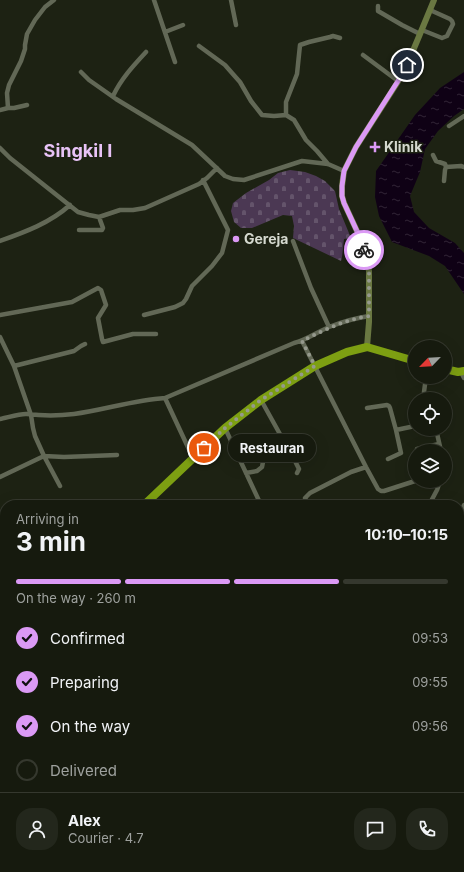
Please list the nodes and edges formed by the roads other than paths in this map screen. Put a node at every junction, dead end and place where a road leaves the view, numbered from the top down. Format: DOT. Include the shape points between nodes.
graph roads {
  1 [pos="54,0"];
  2 [pos="154,0"];
  3 [pos="231,0"];
  4 [pos="434,0"];
  5 [pos="378,6"];
  6 [pos="430,10"];
  7 [pos="183,25"];
  8 [pos="236,25"];
  9 [pos="165,32"];
  10 [pos="421,32"];
  11 [pos="340,38"];
  12 [pos="199,46"];
  13 [pos="146,52"];
  14 [pos="363,55"];
  15 [pos="175,62"];
  16 [pos="81,72"];
  17 [pos="398,81"];
  18 [pos="113,96"];
  19 [pos="27,105"];
  20 [pos="8,108"];
  21 [pos="0,110"];
  22 [pos="286,115"];
  23 [pos="464,116"];
  24 [pos="449,126"];
  25 [pos="0,148"];
  26 [pos="433,155"];
  27 [pos="328,164"];
  28 [pos="446,167"];
  29 [pos="464,167"];
  30 [pos="217,168"];
  31 [pos="344,171"];
  32 [pos="203,180"];
  33 [pos="444,181"];
  34 [pos="70,205"];
  35 [pos="99,217"];
  36 [pos="79,230"];
  37 [pos="0,241"];
  38 [pos="293,241"];
  39 [pos="0,315"];
  40 [pos="144,315"];
  41 [pos="369,316"];
  42 [pos="329,327"];
  43 [pos="156,334"];
  44 [pos="0,337"];
  45 [pos="302,341"];
  46 [pos="85,344"];
  47 [pos="367,347"];
  48 [pos="408,359"];
  49 [pos="14,366"];
  50 [pos="315,366"];
  51 [pos="452,371"];
  52 [pos="463,374"];
  53 [pos="165,398"];
  54 [pos="261,400"];
  55 [pos="367,408"];
  56 [pos="31,415"];
  57 [pos="0,419"];
  58 [pos="408,427"];
  59 [pos="225,428"];
  60 [pos="396,430"];
  61 [pos="437,436"];
  62 [pos="439,444"];
  63 [pos="117,455"];
  64 [pos="44,456"];
  65 [pos="193,458"];
  66 [pos="388,458"];
  67 [pos="263,462"];
  68 [pos="366,467"];
  69 [pos="246,473"];
  70 [pos="297,473"];
  71 [pos="0,477"];
  72 [pos="408,483"];
  73 [pos="60,486"];
  74 [pos="437,488"];
  75 [pos="149,500"];
  76 [pos="259,500"];
  77 [pos="306,500"];
  78 [pos="431,500"];
  1 -- 20 [label="street" via="45,7 27,34 21,61 8,85"];
  2 -- 9 [label="street"];
  3 -- 8 [label="street"];
  4 -- 6 [label="main road"];
  5 -- 10 [label="street" via="378,11 402,25"];
  6 -- 10 [label="main road"];
  6 -- 10 [label="street" via="450,19 453,24 447,36 442,38"];
  7 -- 9 [label="street"];
  9 -- 15 [label="street"];
  10 -- 17 [label="main road"];
  11 -- 22 [label="street" via="333,36 300,45 297,74 286,102"];
  12 -- 22 [label="street" via="237,77 251,102 262,115"];
  13 -- 18 [label="street" via="118,85"];
  14 -- 17 [label="street"];
  16 -- 18 [label="street"];
  17 -- 31 [label="main road" via="356,147"];
  18 -- 30 [label="street" via="192,145"];
  19 -- 20 [label="street"];
  20 -- 21 [label="street"];
  22 -- 27 [label="street" via="294,120 306,140"];
  23 -- 24 [label="street"];
  25 -- 34 [label="street"];
  26 -- 28 [label="street" via="436,161 445,164"];
  27 -- 30 [label="street" via="302,161 244,180 228,178"];
  27 -- 31 [label="street"];
  28 -- 29 [label="street"];
  28 -- 33 [label="street"];
  30 -- 32 [label="street"];
  31 -- 41 [label="main road" via="342,196 362,242 369,271"];
  32 -- 35 [label="street" via="145,208 120,210"];
  32 -- 40 [label="street" via="228,230 222,253 192,286 183,303"];
  34 -- 35 [label="street" via="78,212"];
  34 -- 37 [label="street" via="50,220"];
  35 -- 36 [label="street" via="102,230"];
  38 -- 42 [label="street"];
  39 -- 43 [label="street" via="72,302 98,288 106,305 98,318 103,342 132,334"];
  41 -- 42 [label="street"];
  41 -- 47 [label="main road"];
  42 -- 45 [label="street"];
  44 -- 49 [label="street"];
  45 -- 50 [label="street"];
  45 -- 53 [label="street"];
  46 -- 49 [label="street" via="74,351"];
  47 -- 48 [label="highway"];
  47 -- 50 [label="highway" via="347,352"];
  49 -- 56 [label="street"];
  50 -- 54 [label="highway"];
  50 -- 68 [label="street"];
  51 -- 52 [label="highway"];
  53 -- 56 [label="street" via="61,416"];
  53 -- 65 [label="street"];
  54 -- 59 [label="highway"];
  54 -- 70 [label="street" via="296,463 299,470"];
  55 -- 60 [label="street" via="389,406"];
  56 -- 57 [label="street" via="26,413"];
  56 -- 64 [label="street" via="33,428"];
  58 -- 60 [label="street"];
  59 -- 65 [label="highway"];
  59 -- 69 [label="street"];
  60 -- 66 [label="street" via="401,453"];
  61 -- 62 [label="street"];
  63 -- 64 [label="street"];
  64 -- 71 [label="street"];
  64 -- 73 [label="street"];
  65 -- 75 [label="highway"];
  67 -- 69 [label="street" via="257,471"];
  68 -- 72 [label="street" via="381,491"];
  68 -- 77 [label="street" via="310,493"];
  69 -- 76 [label="street"];
  74 -- 78 [label="street"];
}
